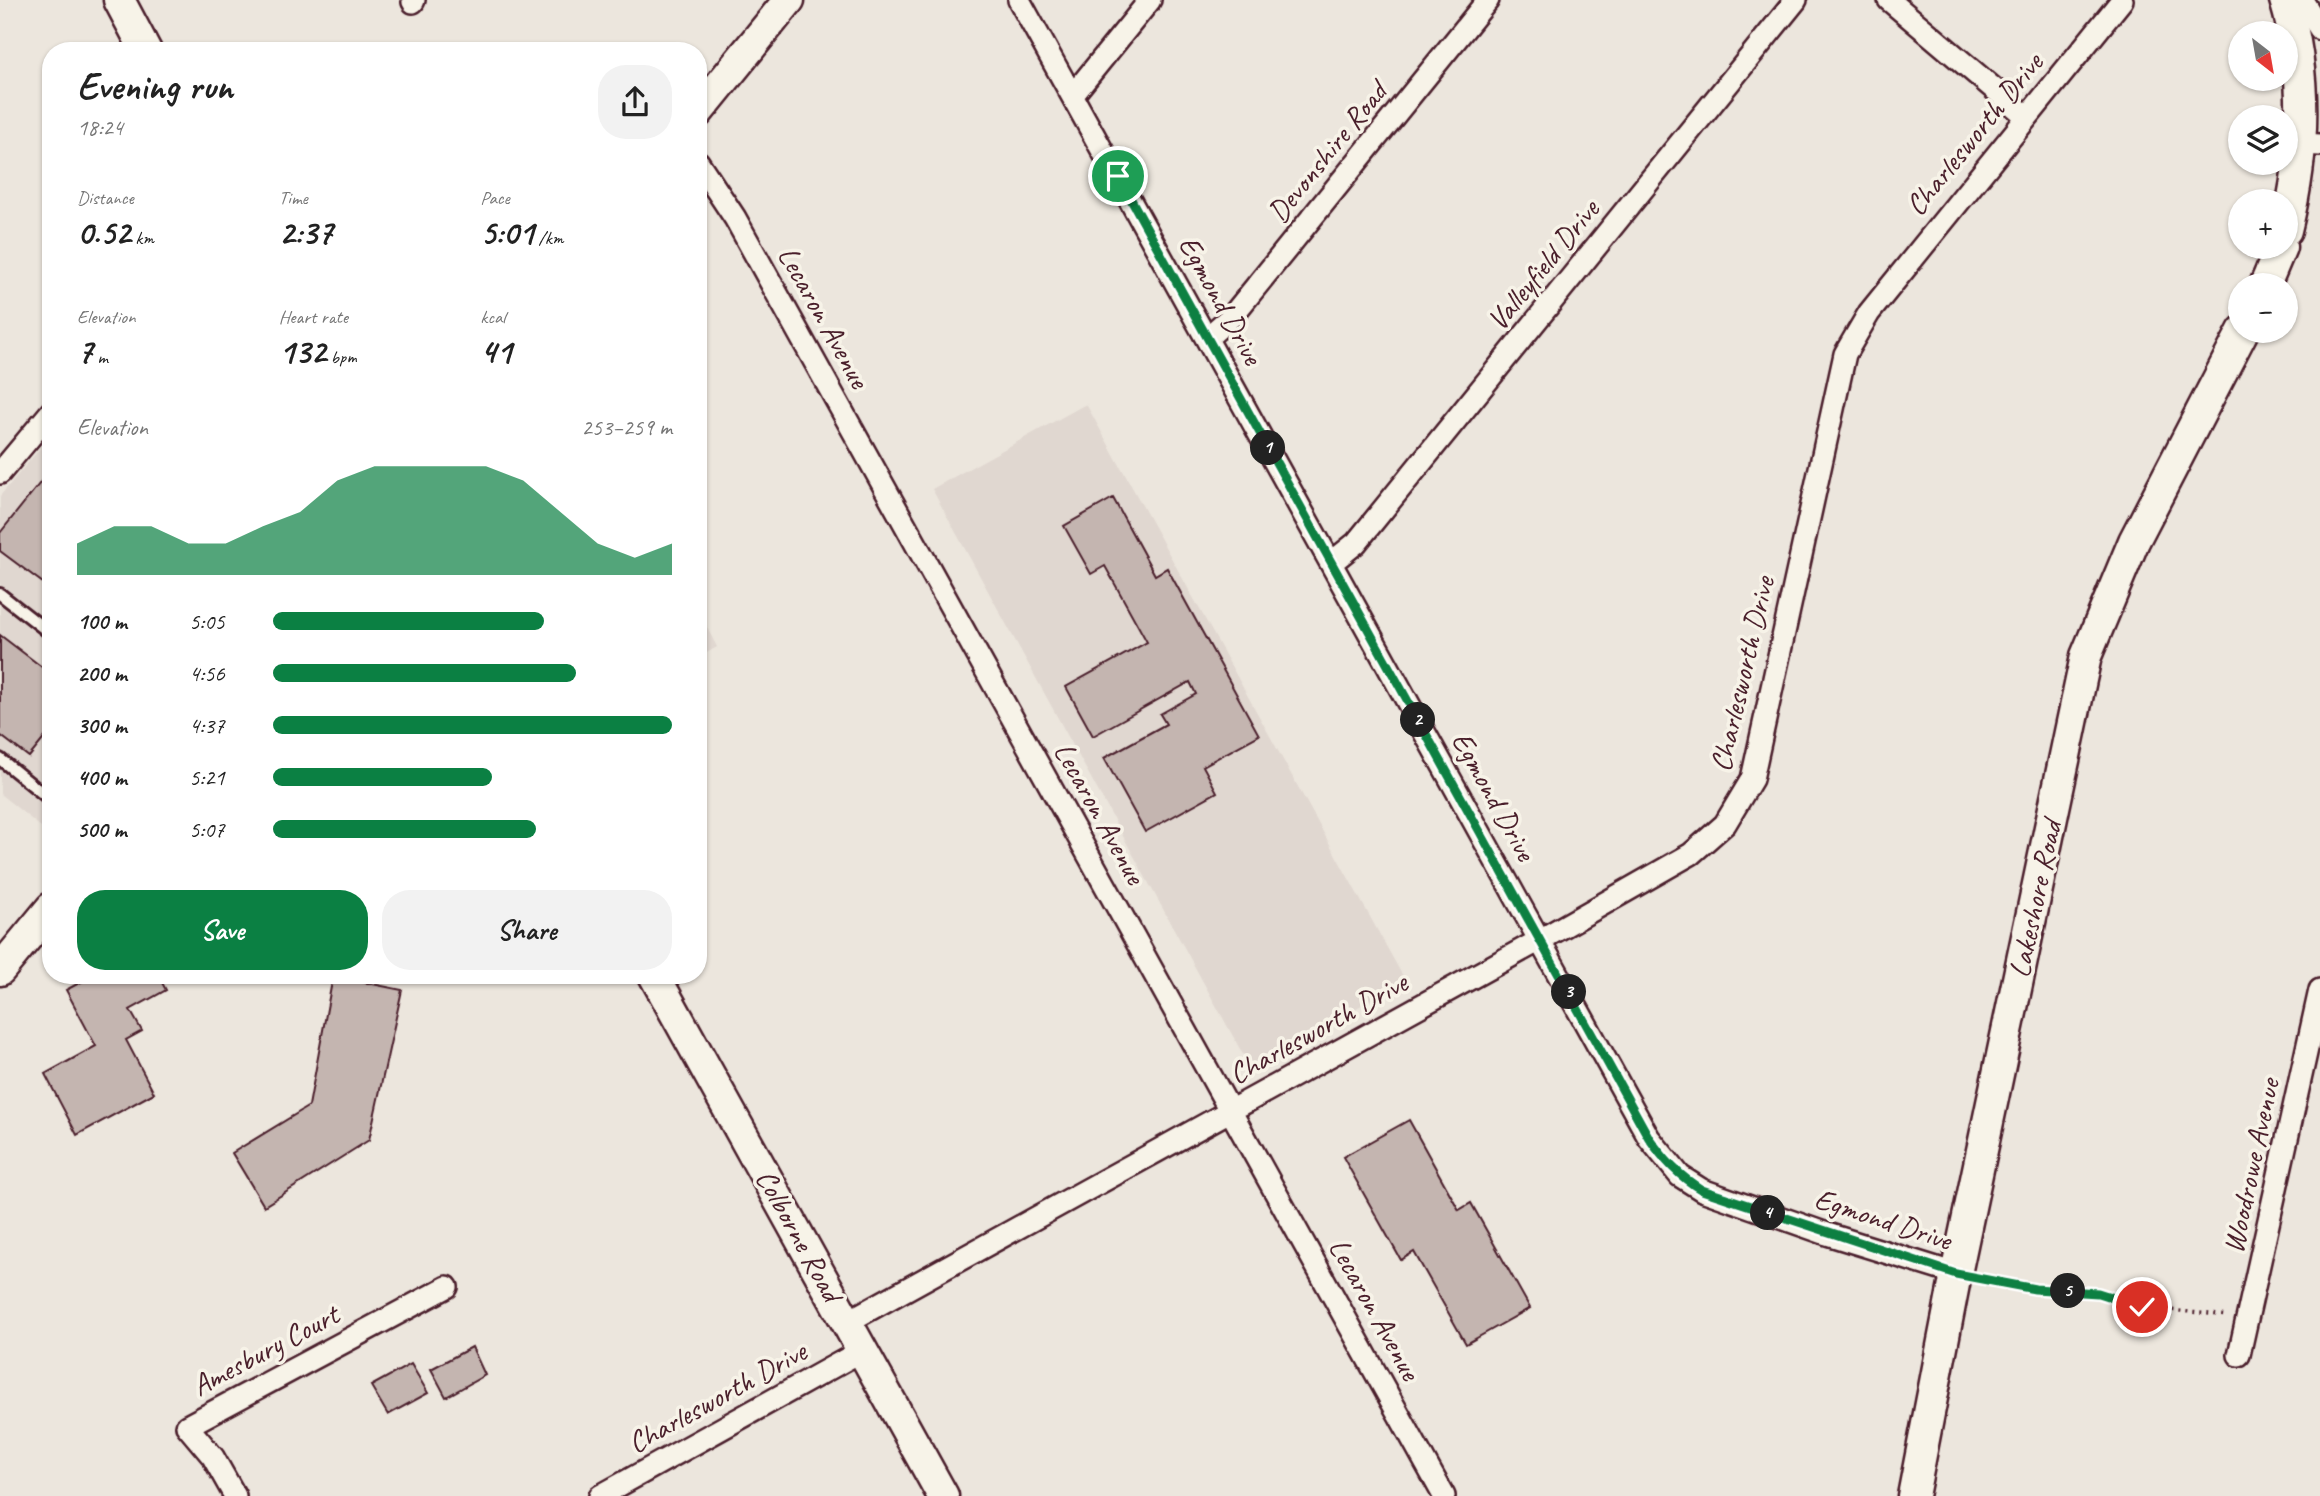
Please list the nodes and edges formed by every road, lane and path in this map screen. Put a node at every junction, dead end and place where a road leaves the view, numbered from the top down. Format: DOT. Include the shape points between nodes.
graph roads {
  1 [pos="119,0"];
  2 [pos="789,0"];
  3 [pos="1019,0"];
  4 [pos="1150,0"];
  5 [pos="1488,0"];
  6 [pos="1796,0"];
  7 [pos="1889,0"];
  8 [pos="2122,0"];
  9 [pos="2285,0"];
  10 [pos="2302,0"];
  11 [pos="2320,29"];
  12 [pos="141,42"];
  13 [pos="1073,95"];
  14 [pos="707,101"];
  15 [pos="2026,117"];
  16 [pos="2311,135"];
  17 [pos="707,176"];
  18 [pos="2297,189"];
  19 [pos="1208,337"];
  20 [pos="2237,343"];
  21 [pos="42,423"];
  22 [pos="0,473"];
  23 [pos="1331,563"];
  24 [pos="0,594"];
  25 [pos="42,627"];
  26 [pos="0,759"];
  27 [pos="42,793"];
  28 [pos="42,919"];
  29 [pos="1540,940"];
  30 [pos="0,970"];
  31 [pos="659,984"];
  32 [pos="2320,990"];
  33 [pos="1231,1109"];
  34 [pos="1956,1274"];
  35 [pos="447,1287"];
  36 [pos="2247,1319"];
  37 [pos="847,1322"];
  38 [pos="863,1350"];
  39 [pos="2239,1355"];
  40 [pos="235,1496"];
  41 [pos="600,1496"];
  42 [pos="943,1496"];
  43 [pos="1444,1496"];
  44 [pos="1913,1496"];
  1 -- 12 [label="street"];
  2 -- 14 [label="street"];
  3 -- 13 [label="street, Egmond Drive"];
  4 -- 13 [label="street"];
  5 -- 19 [label="street, Devonshire Road" via="1233,315"];
  6 -- 23 [label="street, Valleyfield Drive" via="1356,543"];
  7 -- 15 [label="street"];
  8 -- 15 [label="street, Charlesworth Drive"];
  9 -- 16 [label="street"];
  10 -- 11 [label="street"];
  13 -- 19 [label="street, Egmond Drive"];
  15 -- 29 [label="street, Charlesworth Drive" via="1869,313 1845,354 1752,779 1725,824 1691,854"];
  16 -- 18 [label="street"];
  17 -- 33 [label="street, Lecaron Avenue" via="742,230"];
  19 -- 23 [label="street, Egmond Drive"];
  20 -- 34 [label="street, Lakeshore Road" via="2134,541 2086,656"];
  21 -- 22 [label="street"];
  23 -- 29 [label="street, Egmond Drive"];
  24 -- 25 [label="lane"];
  26 -- 27 [label="lane"];
  28 -- 30 [label="street"];
  29 -- 33 [label="street, Charlesworth Drive"];
  29 -- 34 [label="street, Egmond Drive" via="1649,1138 1681,1176 1702,1190"];
  31 -- 37 [label="street, Colborne Road"];
  32 -- 36 [label="street, Woodrowe Avenue"];
  33 -- 37 [label="street, Charlesworth Drive"];
  33 -- 43 [label="street, Lecaron Avenue"];
  34 -- 36 [label="path" via="2035,1289 2098,1293 2142,1307"];
  34 -- 44 [label="street, Lakeshore Road"];
  35 -- 40 [label="street, Amesbury Court" via="187,1426 213,1457"];
  36 -- 39 [label="street, Woodrowe Avenue"];
  37 -- 38 [label="street, Colborne Road"];
  38 -- 41 [label="street, Charlesworth Drive"];
  38 -- 42 [label="street, Colborne Road"];
}
